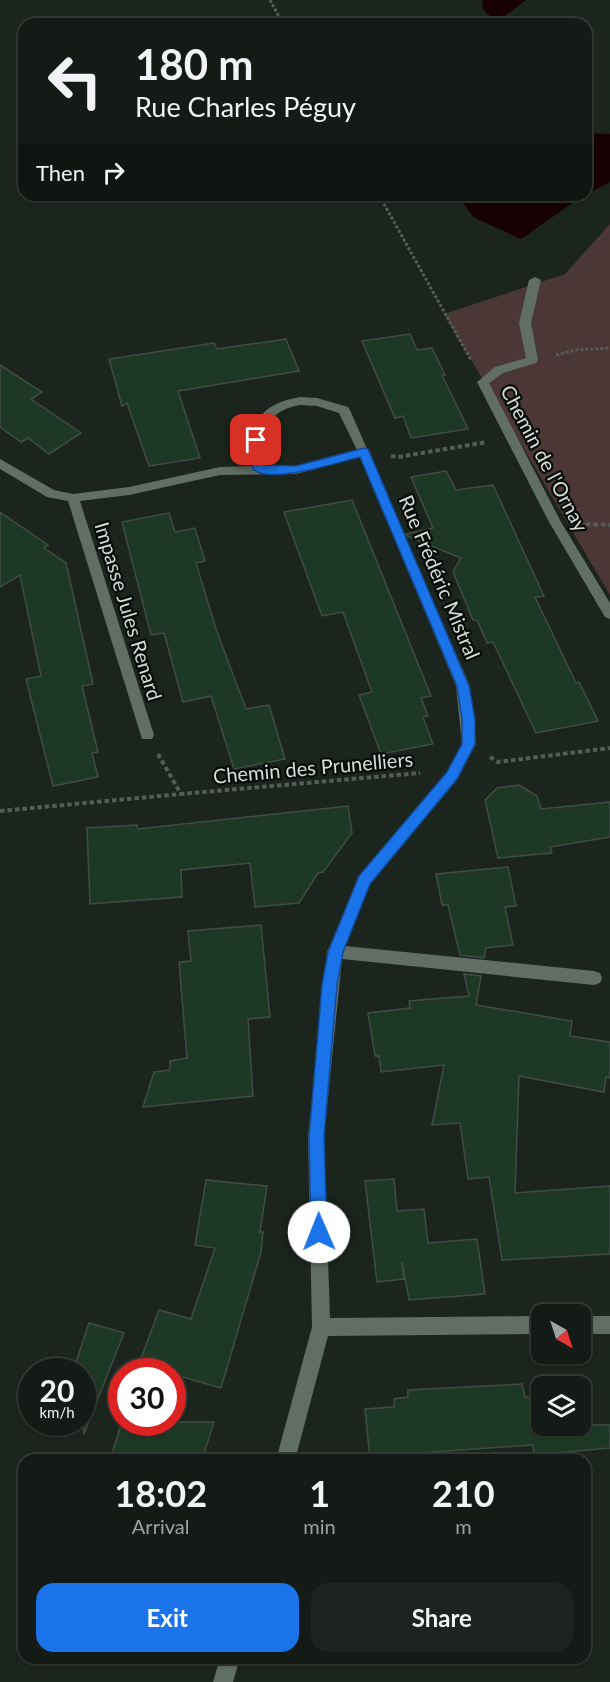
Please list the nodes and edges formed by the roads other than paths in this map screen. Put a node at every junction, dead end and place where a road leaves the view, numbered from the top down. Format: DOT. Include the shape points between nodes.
graph roads {
  1 [pos="535,280"];
  2 [pos="364,452"];
  3 [pos="0,462"];
  4 [pos="259,469"];
  5 [pos="73,498"];
  6 [pos="610,614"];
  7 [pos="147,735"];
  8 [pos="336,952"];
  9 [pos="594,978"];
  10 [pos="531,1325"];
  11 [pos="591,1325"];
  12 [pos="610,1325"];
  13 [pos="321,1327"];
  14 [pos="287,1454"];
  15 [pos="228,1664"];
  16 [pos="223,1682"];
  1 -- 6 [label="street, Chemin de l'Ornay" via="525,323 532,360 499,370 483,382 555,522"];
  2 -- 4 [label="street" via="296,470"];
  2 -- 4 [label="street, Rue Frédéric Mistral" via="344,410 317,402 287,403 267,414 258,427 255,452"];
  2 -- 8 [label="street, Rue Frédéric Mistral" via="463,686 468,744 452,776 364,880"];
  3 -- 5 [label="street" via="51,494"];
  4 -- 5 [label="street" via="220,471 129,491"];
  5 -- 7 [label="street, Impasse Jules Renard"];
  8 -- 9 [label="street"];
  8 -- 13 [label="street, Rue Frédéric Mistral" via="316,1137"];
  10 -- 13 [label="street"];
  11 -- 12 [label="street"];
  13 -- 14 [label="street, Rue Frédéric Mistral"];
  15 -- 16 [label="street"];
}
